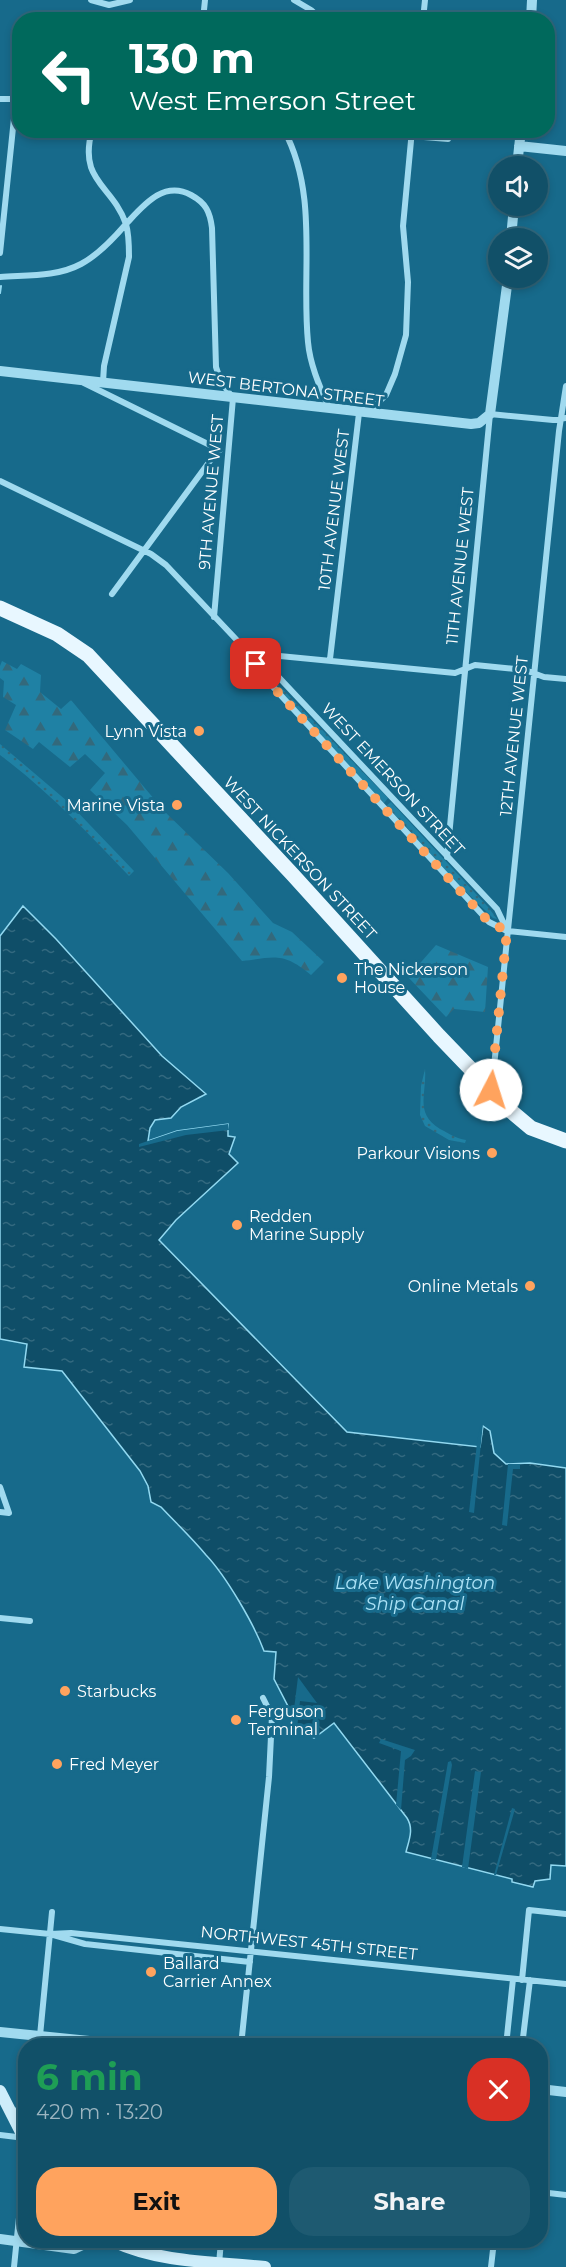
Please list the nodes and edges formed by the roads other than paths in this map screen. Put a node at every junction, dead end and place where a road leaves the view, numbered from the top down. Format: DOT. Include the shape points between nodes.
graph roads {
  1 [pos="91,0"];
  2 [pos="130,0"];
  3 [pos="294,0"];
  4 [pos="313,12"];
  5 [pos="13,138"];
  6 [pos="90,138"];
  7 [pos="288,138"];
  8 [pos="412,138"];
  9 [pos="442,138"];
  10 [pos="520,138"];
  11 [pos="448,139"];
  12 [pos="519,146"];
  13 [pos="566,151"];
  14 [pos="518,156"];
  15 [pos="126,225"];
  16 [pos="0,254"];
  17 [pos="0,277"];
  18 [pos="507,288"];
  19 [pos="0,371"];
  20 [pos="75,379"];
  21 [pos="103,382"];
  22 [pos="566,386"];
  23 [pos="233,398"];
  24 [pos="329,409"];
  25 [pos="359,412"];
  26 [pos="490,414"];
  27 [pos="564,418"];
  28 [pos="218,450"];
  29 [pos="227,451"];
  30 [pos="0,481"];
  31 [pos="143,550"];
  32 [pos="112,594"];
  33 [pos="0,608"];
  34 [pos="214,617"];
  35 [pos="249,653"];
  36 [pos="330,659"];
  37 [pos="466,668"];
  38 [pos="534,673"];
  39 [pos="566,679"];
  40 [pos="447,857"];
  41 [pos="507,931"];
  42 [pos="566,937"];
  43 [pos="491,1090"];
  44 [pos="566,1141"];
  45 [pos="0,1487"];
  46 [pos="0,1512"];
  47 [pos="0,1618"];
  48 [pos="30,1622"];
  49 [pos="263,1698"];
  50 [pos="52,1912"];
  51 [pos="566,1914"];
  52 [pos="0,1929"];
  53 [pos="50,1935"];
  54 [pos="251,1953"];
  55 [pos="250,1962"];
  56 [pos="513,1979"];
  57 [pos="522,1980"];
  58 [pos="531,1980"];
  59 [pos="566,1984"];
  60 [pos="0,2032"];
  61 [pos="26,2038"];
  62 [pos="39,2038"];
  63 [pos="242,2038"];
  64 [pos="507,2038"];
  65 [pos="523,2038"];
  66 [pos="548,2090"];
  67 [pos="0,2091"];
  68 [pos="566,2092"];
  69 [pos="18,2110"];
  70 [pos="11,2114"];
  71 [pos="18,2126"];
  72 [pos="0,2135"];
  73 [pos="18,2138"];
  74 [pos="548,2193"];
  75 [pos="566,2195"];
  76 [pos="18,2220"];
  77 [pos="0,2239"];
  78 [pos="16,2241"];
  79 [pos="130,2248"];
  80 [pos="220,2248"];
  81 [pos="493,2248"];
  82 [pos="219,2264"];
  83 [pos="14,2267"];
  84 [pos="265,2267"];
  85 [pos="491,2267"];
  1 -- 2 [label="street" via="109,5"];
  3 -- 4 [label="street"];
  5 -- 16 [label="street"];
  6 -- 15 [label="street" via="91,167"];
  7 -- 24 [label="street" via="305,195 308,343"];
  8 -- 25 [label="street, 10TH AVENUE WEST" via="403,226 408,282 406,335 386,395 372,408"];
  9 -- 11 [label="street"];
  10 -- 12 [label="street"];
  12 -- 13 [label="street"];
  12 -- 14 [label="street"];
  15 -- 17 [label="street" via="96,253 62,272"];
  15 -- 21 [label="street" via="129,257"];
  15 -- 23 [label="street, 9TH AVENUE WEST" via="140,207 156,195 171,191 188,193 210,213 216,367"];
  18 -- 26 [label="street, 11TH AVENUE WEST"];
  19 -- 20 [label="street, WEST BERTONA STREET"];
  20 -- 21 [label="street, WEST BERTONA STREET"];
  20 -- 28 [label="street"];
  21 -- 23 [label="street, WEST BERTONA STREET"];
  22 -- 27 [label="street, 12TH AVENUE WEST"];
  23 -- 24 [label="street, WEST BERTONA STREET"];
  23 -- 29 [label="street, 9TH AVENUE WEST"];
  24 -- 25 [label="street, WEST BERTONA STREET"];
  25 -- 26 [label="street, WEST BERTONA STREET" via="471,424"];
  25 -- 36 [label="street, 10TH AVENUE WEST"];
  26 -- 27 [label="street, WEST BERTONA STREET"];
  26 -- 37 [label="street, 11TH AVENUE WEST"];
  27 -- 38 [label="street, 12TH AVENUE WEST"];
  28 -- 29 [label="street"];
  28 -- 31 [label="street"];
  29 -- 34 [label="street, 9TH AVENUE WEST"];
  30 -- 31 [label="street, WEST EMERSON STREET"];
  31 -- 32 [label="street"];
  31 -- 34 [label="street, WEST EMERSON STREET" via="166,564"];
  33 -- 43 [label="main road, WEST NICKERSON STREET" via="57,634 88,655"];
  34 -- 35 [label="street, WEST EMERSON STREET"];
  35 -- 36 [label="street"];
  35 -- 40 [label="street, WEST EMERSON STREET" via="271,669"];
  35 -- 41 [label="street, WEST EMERSON STREET" via="262,675 444,874 489,922"];
  36 -- 37 [label="street" via="455,673"];
  37 -- 38 [label="street" via="475,665"];
  37 -- 40 [label="street, 11TH AVENUE WEST"];
  38 -- 39 [label="street"];
  38 -- 41 [label="street, 12TH AVENUE WEST"];
  40 -- 41 [label="street, WEST EMERSON STREET" via="497,909"];
  41 -- 42 [label="street, WEST EMERSON STREET"];
  41 -- 43 [label="street, 12TH AVENUE WEST"];
  43 -- 44 [label="main road, WEST NICKERSON STREET" via="531,1128"];
  45 -- 46 [label="street" via="9,1513"];
  47 -- 48 [label="street"];
  49 -- 54 [label="street" via="273,1716"];
  50 -- 53 [label="street"];
  51 -- 57 [label="street" via="529,1910"];
  52 -- 53 [label="street, NORTHWEST 45TH STREET"];
  53 -- 54 [label="street, NORTHWEST 45TH STREET" via="71,1933"];
  53 -- 55 [label="street, NORTHWEST 45TH STREET" via="85,1944"];
  53 -- 62 [label="street"];
  54 -- 55 [label="street"];
  54 -- 56 [label="street, NORTHWEST 45TH STREET"];
  55 -- 63 [label="street"];
  56 -- 57 [label="street, NORTHWEST 45TH STREET"];
  56 -- 64 [label="street"];
  57 -- 58 [label="street, NORTHWEST 45TH STREET"];
  58 -- 59 [label="street, NORTHWEST 45TH STREET"];
  58 -- 65 [label="street"];
  60 -- 61 [label="street"];
  66 -- 68 [label="street"];
  67 -- 70 [label="main road"];
  69 -- 70 [label="street"];
  70 -- 71 [label="main road"];
  72 -- 73 [label="street"];
  74 -- 75 [label="street"];
  76 -- 78 [label="street"];
  77 -- 78 [label="street"];
  78 -- 83 [label="street"];
  79 -- 82 [label="main road"];
  80 -- 82 [label="street"];
  81 -- 85 [label="street"];
  82 -- 84 [label="main road"];
}
